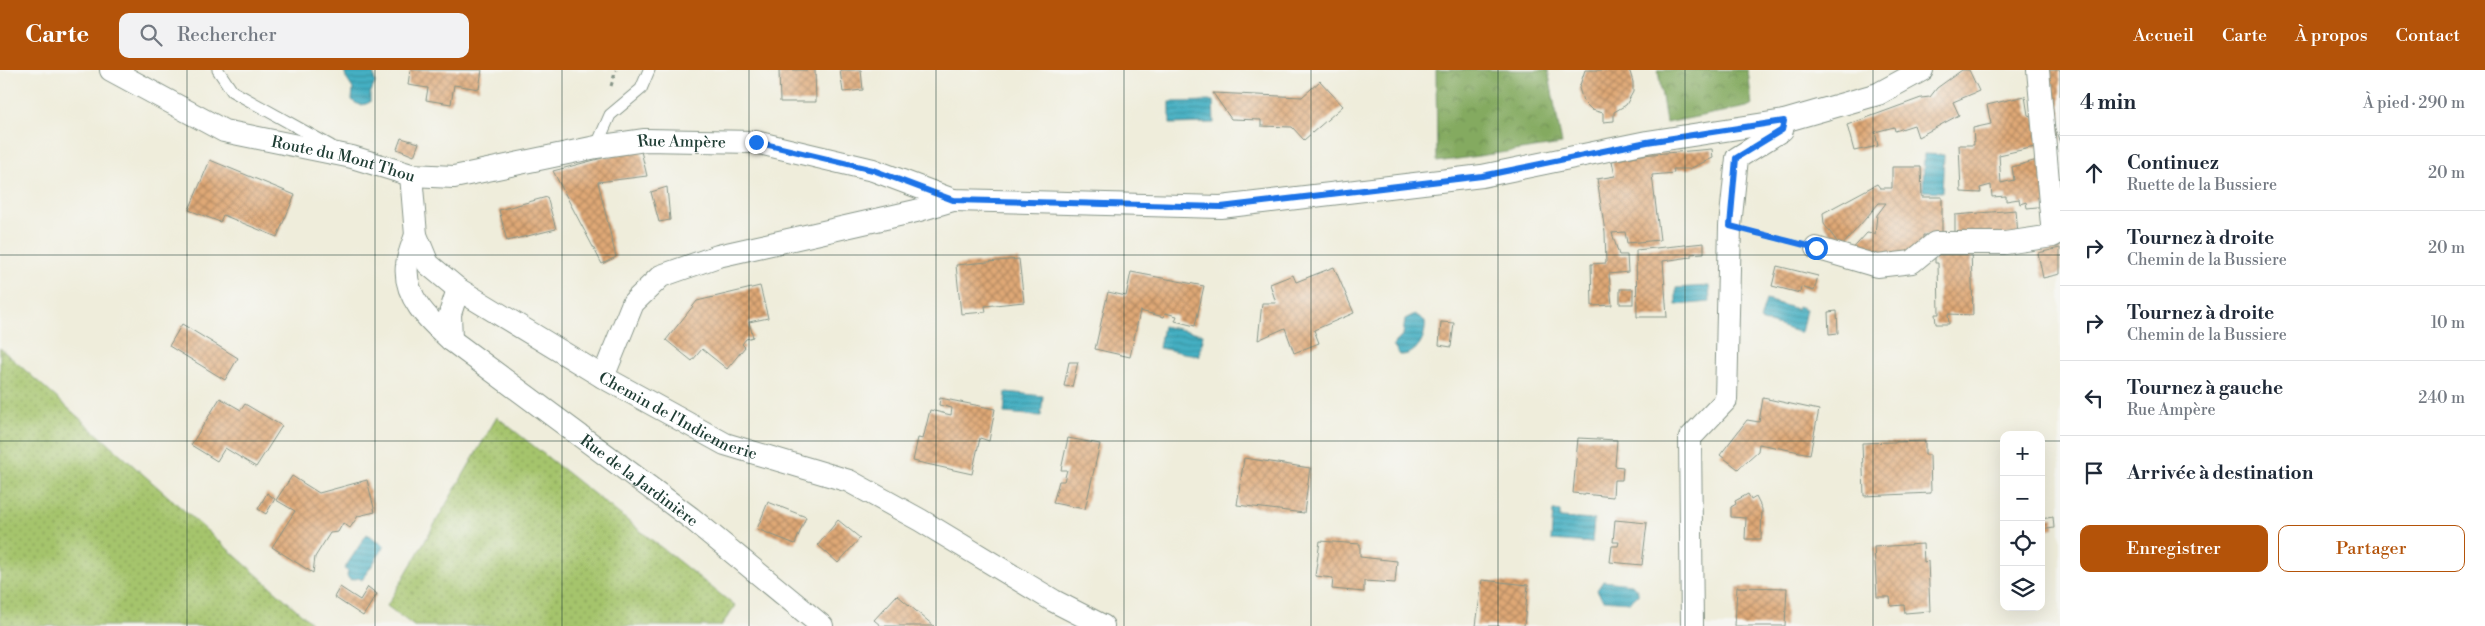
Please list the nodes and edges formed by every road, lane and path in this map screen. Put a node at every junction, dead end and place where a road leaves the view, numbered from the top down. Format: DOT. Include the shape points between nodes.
graph roads {
  1 [pos="111,70"];
  2 [pos="218,70"];
  3 [pos="649,70"];
  4 [pos="1922,70"];
  5 [pos="2038,70"];
  6 [pos="1784,121"];
  7 [pos="596,147"];
  8 [pos="352,157"];
  9 [pos="411,175"];
  10 [pos="953,200"];
  11 [pos="1730,226"];
  12 [pos="416,235"];
  13 [pos="1816,248"];
  14 [pos="458,289"];
  15 [pos="451,340"];
  16 [pos="603,377"];
  17 [pos="822,626"];
  18 [pos="1103,626"];
  19 [pos="1692,626"];
  1 -- 8 [label="street, Route du Mont Thou" via="224,131"];
  2 -- 8 [label="lane" via="232,91"];
  3 -- 7 [label="lane" via="640,89 610,115"];
  4 -- 6 [label="street, Rue Ampère" via="1878,94"];
  5 -- 13 [label="street" via="2053,236 2005,243 1936,243 1912,262 1877,266"];
  6 -- 10 [label="street, Rue Ampère" via="1647,142 1482,176 1221,207"];
  6 -- 11 [label="street" via="1782,130 1736,158"];
  7 -- 9 [label="street, Rue Ampère" via="454,177"];
  7 -- 10 [label="street, Rue Ampère" via="645,140 756,142 873,170"];
  8 -- 9 [label="street, Route du Mont Thou"];
  9 -- 12 [label="street, Route du Mont Thou"];
  10 -- 16 [label="street, Chemin de l'Indiennerie" via="718,256 661,276 632,303"];
  11 -- 13 [label="path"];
  11 -- 19 [label="street" via="1726,400 1690,438"];
  12 -- 14 [label="street, Route du Mont Thou" via="428,264"];
  12 -- 15 [label="street, Rue de la Jardinière" via="407,266 410,290 426,317"];
  14 -- 15 [label="street" via="450,314"];
  14 -- 16 [label="street, Route du Mont Thou"];
  15 -- 17 [label="street, Rue de la Jardinière" via="691,518"];
  16 -- 18 [label="street, Chemin de l'Indiennerie" via="725,444 849,481 1054,601"];
}
